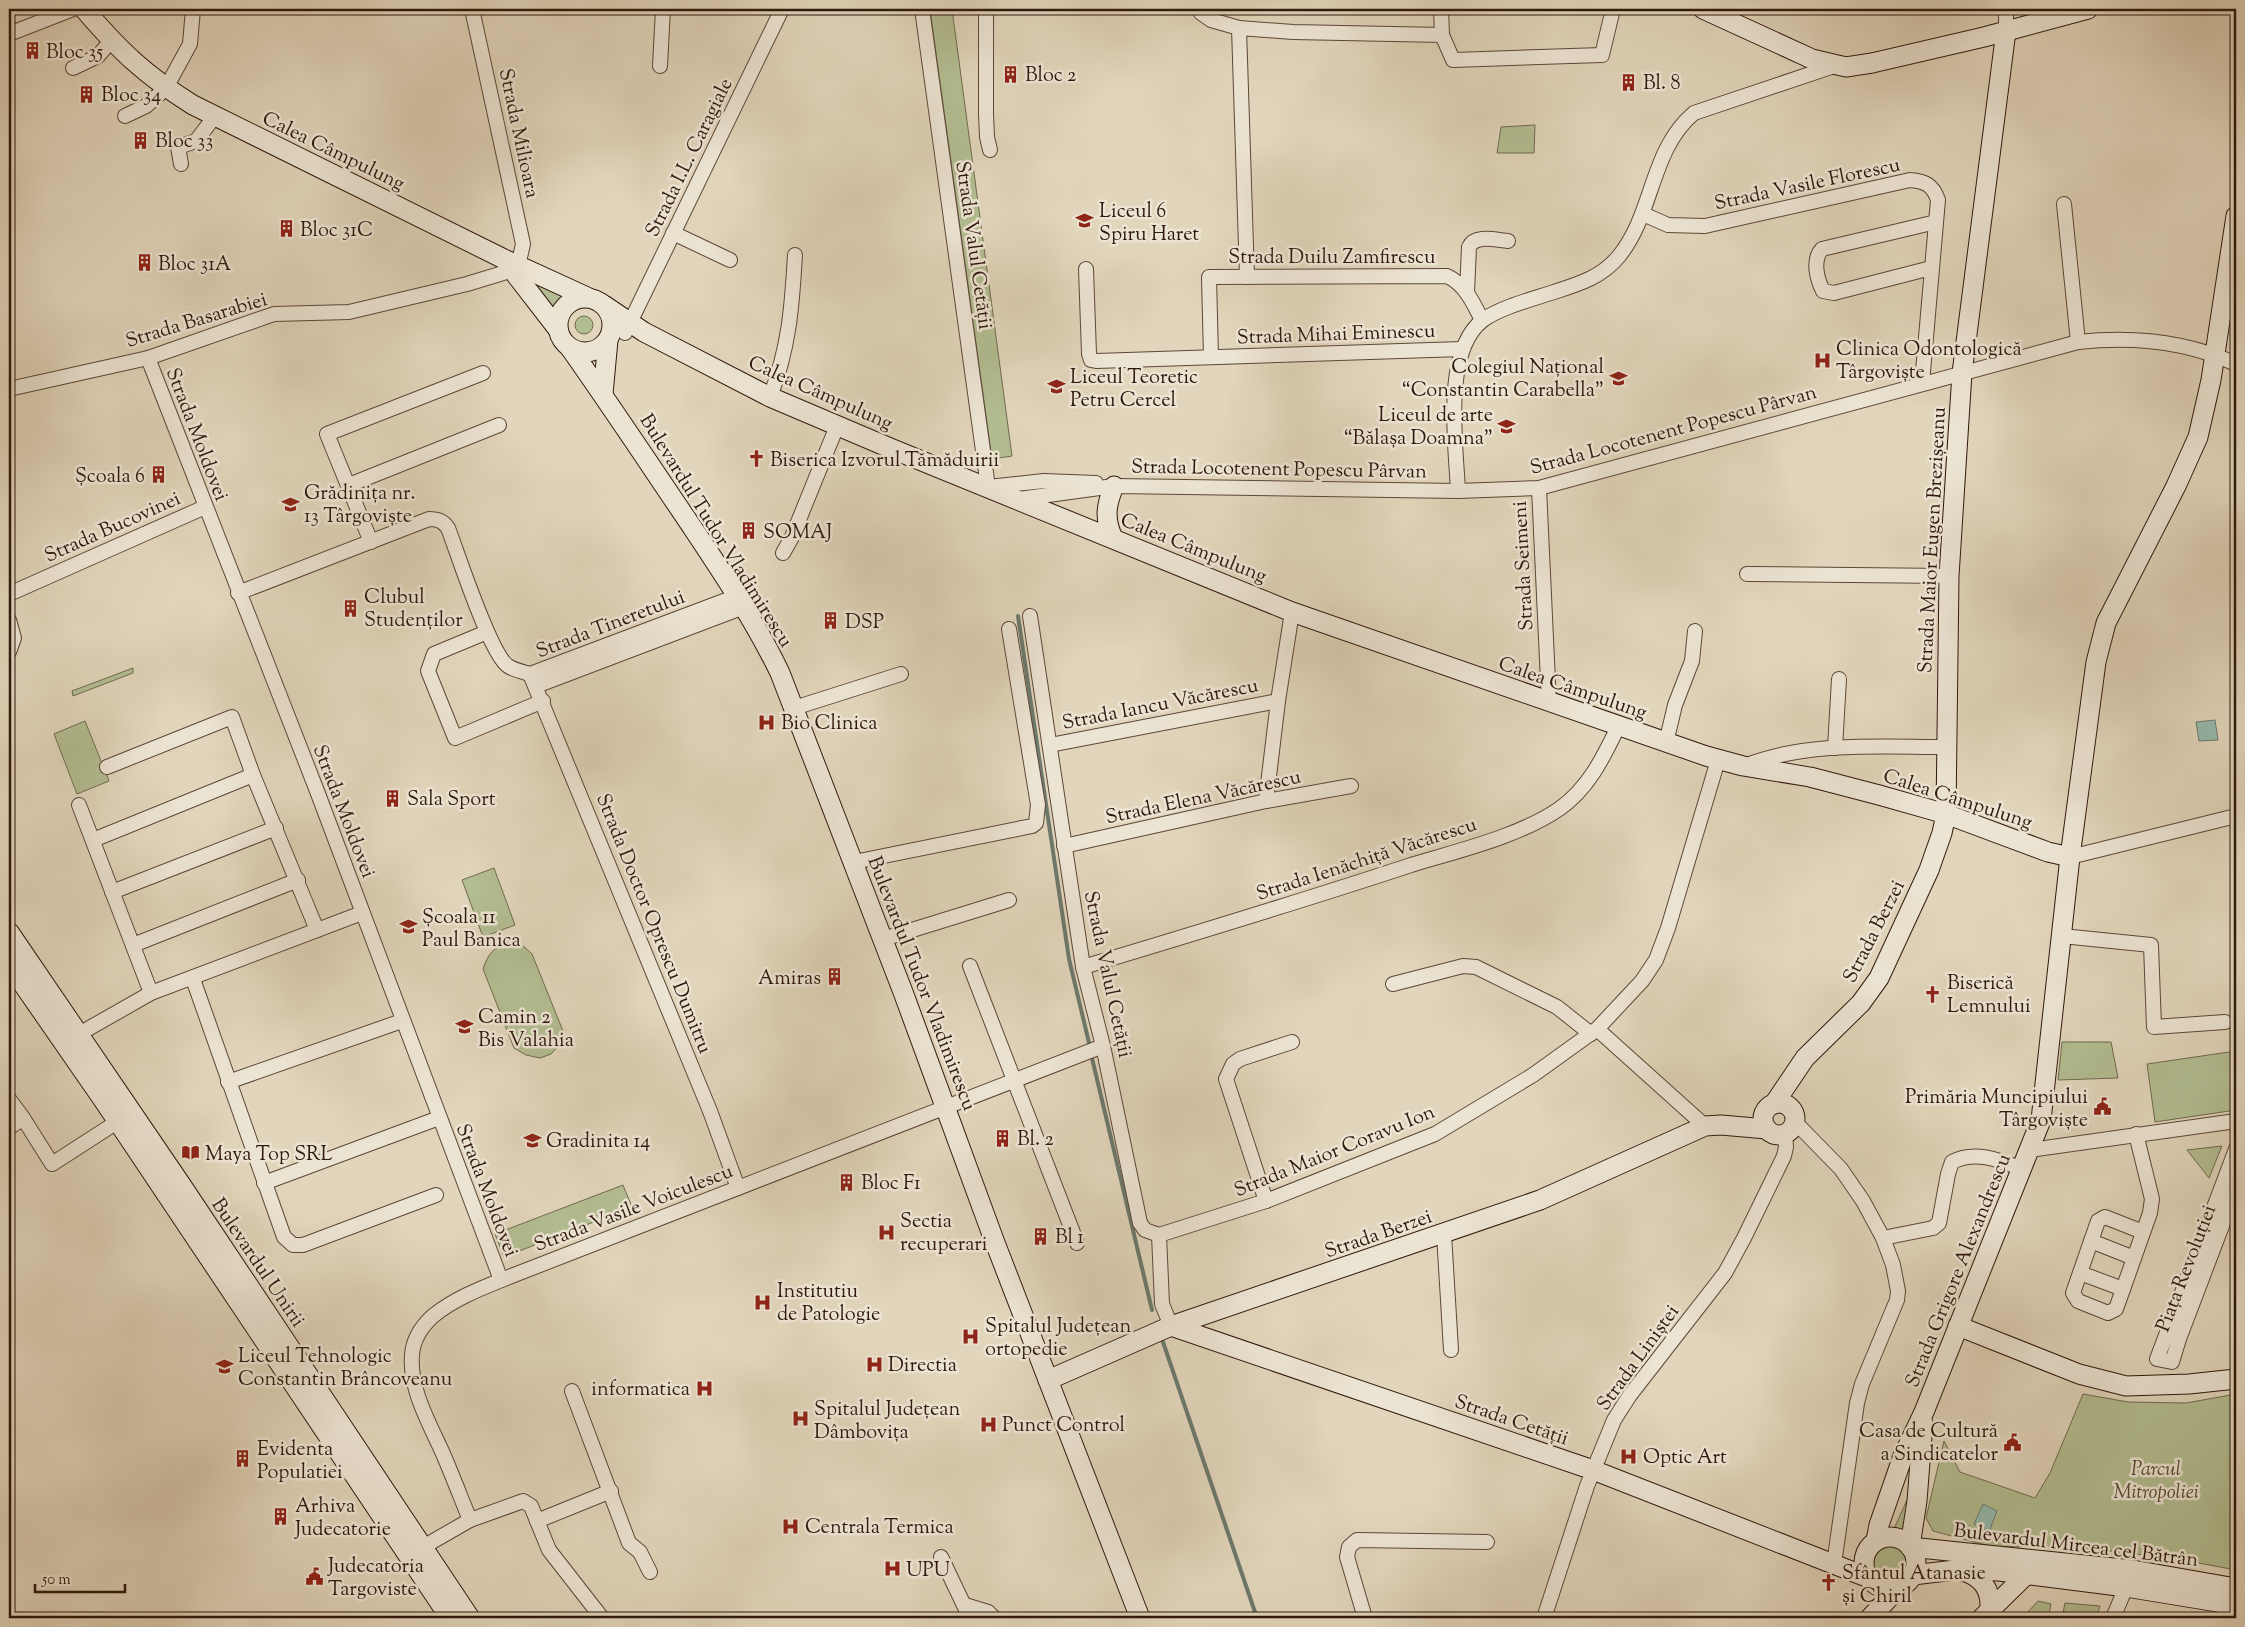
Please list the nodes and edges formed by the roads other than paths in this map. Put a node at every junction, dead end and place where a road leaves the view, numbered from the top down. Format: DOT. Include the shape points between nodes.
graph roads {
  1 [pos="73,9"];
  2 [pos="84,9"];
  3 [pos="193,9"];
  4 [pos="472,9"];
  5 [pos="663,9"];
  6 [pos="782,9"];
  7 [pos="922,9"];
  8 [pos="986,9"];
  9 [pos="1199,9"];
  10 [pos="1441,9"];
  11 [pos="1613,9"];
  12 [pos="1703,9"];
  13 [pos="2006,9"];
  14 [pos="2088,9"];
  15 [pos="1238,28"];
  16 [pos="2006,31"];
  17 [pos="9,34"];
  18 [pos="1442,35"];
  19 [pos="111,41"];
  20 [pos="660,66"];
  21 [pos="1834,66"];
  22 [pos="73,68"];
  23 [pos="166,88"];
  24 [pos="125,116"];
  25 [pos="215,116"];
  26 [pos="990,150"];
  27 [pos="180,164"];
  28 [pos="2064,204"];
  29 [pos="1643,214"];
  30 [pos="2236,216"];
  31 [pos="1936,222"];
  32 [pos="673,233"];
  33 [pos="1508,241"];
  34 [pos="795,255"];
  35 [pos="730,260"];
  36 [pos="512,265"];
  37 [pos="1931,268"];
  38 [pos="1086,269"];
  39 [pos="1247,277"];
  40 [pos="1467,293"];
  41 [pos="595,301"];
  42 [pos="1482,320"];
  43 [pos="557,328"];
  44 [pos="623,332"];
  45 [pos="2078,342"];
  46 [pos="570,348"];
  47 [pos="1462,349"];
  48 [pos="2215,354"];
  49 [pos="1211,357"];
  50 [pos="148,358"];
  51 [pos="2236,364"];
  52 [pos="483,373"];
  53 [pos="1962,373"];
  54 [pos="1922,384"];
  55 [pos="9,388"];
  56 [pos="603,394"];
  57 [pos="770,397"];
  58 [pos="499,425"];
  59 [pos="837,426"];
  60 [pos="349,485"];
  61 [pos="1114,486"];
  62 [pos="988,487"];
  63 [pos="1538,488"];
  64 [pos="1458,491"];
  65 [pos="1019,500"];
  66 [pos="205,507"];
  67 [pos="1113,538"];
  68 [pos="371,542"];
  69 [pos="783,553"];
  70 [pos="1747,574"];
  71 [pos="1948,576"];
  72 [pos="238,593"];
  73 [pos="9,594"];
  74 [pos="740,602"];
  75 [pos="1292,612"];
  76 [pos="1030,616"];
  77 [pos="9,620"];
  78 [pos="1009,629"];
  79 [pos="487,632"];
  80 [pos="1695,632"];
  81 [pos="9,652"];
  82 [pos="901,674"];
  83 [pos="1839,679"];
  84 [pos="533,680"];
  85 [pos="543,701"];
  86 [pos="1278,701"];
  87 [pos="1549,703"];
  88 [pos="794,708"];
  89 [pos="1618,727"];
  90 [pos="1666,743"];
  91 [pos="1050,745"];
  92 [pos="1946,747"];
  93 [pos="1835,748"];
  94 [pos="1718,760"];
  95 [pos="1743,766"];
  96 [pos="108,767"];
  97 [pos="253,775"];
  98 [pos="1351,786"];
  99 [pos="1266,801"];
  100 [pos="79,805"];
  101 [pos="1946,814"];
  102 [pos="2236,816"];
  103 [pos="276,828"];
  104 [pos="92,840"];
  105 [pos="1064,846"];
  106 [pos="2070,857"];
  107 [pos="854,862"];
  108 [pos="298,880"];
  109 [pos="112,892"];
  110 [pos="1009,900"];
  111 [pos="362,913"];
  112 [pos="317,930"];
  113 [pos="9,932"];
  114 [pos="2062,936"];
  115 [pos="883,939"];
  116 [pos="133,945"];
  117 [pos="9,964"];
  118 [pos="970,966"];
  119 [pos="1083,967"];
  120 [pos="193,979"];
  121 [pos="1392,984"];
  122 [pos="151,993"];
  123 [pos="402,1021"];
  124 [pos="2225,1022"];
  125 [pos="1594,1031"];
  126 [pos="71,1039"];
  127 [pos="1292,1042"];
  128 [pos="1103,1046"];
  129 [pos="1016,1080"];
  130 [pos="228,1082"];
  131 [pos="9,1100"];
  132 [pos="946,1107"];
  133 [pos="125,1117"];
  134 [pos="23,1118"];
  135 [pos="440,1118"];
  136 [pos="2236,1120"];
  137 [pos="1781,1121"];
  138 [pos="1713,1126"];
  139 [pos="9,1128"];
  140 [pos="2136,1134"];
  141 [pos="2236,1149"];
  142 [pos="2030,1150"];
  143 [pos="2022,1169"];
  144 [pos="264,1183"];
  145 [pos="738,1188"];
  146 [pos="2236,1189"];
  147 [pos="436,1194"];
  148 [pos="1266,1201"];
  149 [pos="2143,1232"];
  150 [pos="1444,1234"];
  151 [pos="1159,1236"];
  152 [pos="1883,1238"];
  153 [pos="2091,1241"];
  154 [pos="1077,1243"];
  155 [pos="2134,1258"];
  156 [pos="2080,1273"];
  157 [pos="501,1280"];
  158 [pos="2123,1289"];
  159 [pos="1171,1326"];
  160 [pos="1958,1326"];
  161 [pos="1451,1350"];
  162 [pos="2236,1378"];
  163 [pos="1048,1380"];
  164 [pos="572,1392"];
  165 [pos="1924,1412"];
  166 [pos="1593,1470"];
  167 [pos="611,1491"];
  168 [pos="1915,1515"];
  169 [pos="470,1520"];
  170 [pos="537,1522"];
  171 [pos="1876,1541"];
  172 [pos="1487,1542"];
  173 [pos="1910,1547"];
  174 [pos="416,1552"];
  175 [pos="1971,1554"];
  176 [pos="941,1557"];
  177 [pos="1865,1557"];
  178 [pos="1834,1564"];
  179 [pos="1955,1570"];
  180 [pos="650,1572"];
  181 [pos="2027,1574"];
  182 [pos="1871,1580"];
  183 [pos="1906,1581"];
  184 [pos="2126,1587"];
  185 [pos="2236,1588"];
  186 [pos="2236,1605"];
  187 [pos="967,1612"];
  188 [pos="1986,1614"];
  189 [pos="450,1618"];
  190 [pos="470,1618"];
  191 [pos="602,1618"];
  192 [pos="994,1618"];
  193 [pos="1140,1618"];
  194 [pos="1365,1618"];
  195 [pos="1544,1618"];
  196 [pos="1866,1618"];
  197 [pos="1870,1618"];
  198 [pos="2114,1618"];
  1 -- 17 [label="street"];
  2 -- 19 [label="street, Calea Câmpulung"];
  3 -- 23 [label="street" via="190,44"];
  4 -- 36 [label="street, Strada Milioara" via="523,244"];
  5 -- 20 [label="street"];
  6 -- 32 [label="street, Strada I.L. Caragiale"];
  7 -- 62 [label="street, Strada Valul Cetății"];
  8 -- 26 [label="street" via="987,138"];
  9 -- 15 [label="street" via="1211,20"];
  10 -- 18 [label="street"];
  11 -- 18 [label="street" via="1602,56 1453,60"];
  12 -- 21 [label="street"];
  13 -- 16 [label="street"];
  14 -- 16 [label="street"];
  15 -- 18 [label="street"];
  15 -- 39 [label="street"];
  16 -- 21 [label="street" via="1872,63"];
  16 -- 53 [label="street, Strada Maior Eugen Brezișeanu"];
  19 -- 22 [label="street" via="98,56"];
  19 -- 23 [label="street, Calea Câmpulung"];
  21 -- 29 [label="street" via="1694,113 1683,122 1663,154"];
  23 -- 24 [label="street" via="146,106"];
  23 -- 25 [label="street, Calea Câmpulung"];
  25 -- 27 [label="street" via="196,141 178,147"];
  25 -- 36 [label="street, Calea Câmpulung"];
  28 -- 45 [label="street"];
  29 -- 31 [label="street, Strada Vasile Florescu" via="1668,224 1705,226 1910,180 1926,183 1935,191 1938,200"];
  29 -- 42 [label="street" via="1619,256 1592,279"];
  30 -- 48 [label="street, Strada Grigore Alexandrescu"];
  31 -- 37 [label="street, Strada Vasile Florescu"];
  31 -- 37 [label="street" via="1822,249 1816,264 1823,291 1834,294"];
  32 -- 35 [label="street"];
  32 -- 44 [label="street, Strada I.L. Caragiale"];
  33 -- 40 [label="street" via="1479,239 1471,243"];
  34 -- 57 [label="street" via="785,354"];
  36 -- 41 [label="street, Calea Câmpulung"];
  36 -- 43 [label="street"];
  36 -- 50 [label="street, Strada Basarabiei" via="458,286 349,312 274,314"];
  37 -- 54 [label="street, Strada Vasile Florescu"];
  38 -- 49 [label="street, Strada Mihai Eminescu" via="1091,360"];
  39 -- 40 [label="street, Strada Duilu Zamfirescu" via="1447,276"];
  39 -- 49 [label="street, Strada Duilu Zamfirescu" via="1209,277"];
  40 -- 42 [label="street, Strada Duilu Zamfirescu"];
  41 -- 43 [label="street" via="573,300 564,306"];
  41 -- 44 [label="street, Calea Câmpulung"];
  42 -- 47 [label="street"];
  43 -- 46 [label="street" via="561,339"];
  44 -- 46 [label="street" via="590,352"];
  44 -- 56 [label="street"];
  44 -- 57 [label="street, Calea Câmpulung"];
  45 -- 48 [label="street, Strada Locotenent Popescu Pârvan" via="2146,340"];
  45 -- 53 [label="street, Strada Locotenent Popescu Pârvan"];
  46 -- 56 [label="street, Bulevardul Tudor Vladimirescu"];
  47 -- 49 [label="street, Strada Mihai Eminescu"];
  47 -- 64 [label="street" via="1455,376"];
  48 -- 51 [label="street, Strada Locotenent Popescu Pârvan"];
  48 -- 106 [label="street, Strada Grigore Alexandrescu" via="2198,437 2101,640"];
  50 -- 55 [label="street, Strada Basarabiei"];
  50 -- 66 [label="street, Strada Moldovei"];
  52 -- 60 [label="street" via="327,434"];
  53 -- 54 [label="street, Strada Locotenent Popescu Pârvan"];
  53 -- 71 [label="street, Strada Maior Eugen Brezișeanu"];
  54 -- 63 [label="street, Strada Locotenent Popescu Pârvan"];
  56 -- 74 [label="street, Bulevardul Tudor Vladimirescu"];
  57 -- 59 [label="street, Calea Câmpulung"];
  58 -- 60 [label="street"];
  59 -- 62 [label="street, Calea Câmpulung"];
  59 -- 69 [label="street"];
  60 -- 68 [label="street"];
  61 -- 62 [label="street" via="1044,480"];
  61 -- 64 [label="street, Strada Locotenent Popescu Pârvan"];
  61 -- 65 [label="street, Strada Locotenent Popescu Pârvan"];
  61 -- 67 [label="street" via="1106,514"];
  62 -- 65 [label="street, Calea Câmpulung"];
  63 -- 64 [label="street, Strada Locotenent Popescu Pârvan"];
  63 -- 87 [label="street, Strada Seimeni"];
  65 -- 67 [label="street, Calea Câmpulung"];
  66 -- 72 [label="street, Strada Moldovei"];
  66 -- 73 [label="street, Strada Bucovinei"];
  67 -- 75 [label="street, Calea Câmpulung"];
  68 -- 72 [label="street, Strada Tineretului"];
  68 -- 79 [label="street, Strada Tineretului" via="429,520 443,521"];
  70 -- 71 [label="street"];
  71 -- 92 [label="street, Strada Maior Eugen Brezișeanu"];
  72 -- 111 [label="street, Strada Moldovei"];
  74 -- 84 [label="street, Strada Tineretului"];
  74 -- 88 [label="street, Bulevardul Tudor Vladimirescu" via="770,653"];
  75 -- 86 [label="street"];
  75 -- 87 [label="street, Calea Câmpulung"];
  76 -- 91 [label="street, Strada Valul Cetății"];
  77 -- 81 [label="street" via="14,638"];
  78 -- 107 [label="street" via="1038,805 1036,823"];
  79 -- 84 [label="street, Strada Tineretului" via="508,666"];
  79 -- 85 [label="street" via="434,654 428,671 455,738"];
  80 -- 90 [label="street" via="1692,661 1676,699"];
  82 -- 88 [label="street"];
  83 -- 93 [label="street"];
  84 -- 85 [label="street, Strada Doctor Oprescu Dumitru"];
  85 -- 145 [label="street, Strada Doctor Oprescu Dumitru" via="710,1111"];
  86 -- 91 [label="street, Strada Iancu Văcărescu"];
  86 -- 99 [label="street"];
  87 -- 89 [label="street, Calea Câmpulung"];
  88 -- 107 [label="street, Bulevardul Tudor Vladimirescu"];
  89 -- 90 [label="street, Calea Câmpulung"];
  89 -- 119 [label="street, Strada Ienăchiță Văcărescu" via="1598,766 1579,792 1560,809 1540,820 1485,842"];
  90 -- 94 [label="street, Calea Câmpulung"];
  91 -- 105 [label="street, Strada Valul Cetății"];
  92 -- 93 [label="street, Calea Câmpulung"];
  92 -- 101 [label="street, Strada Maior Eugen Brezișeanu"];
  93 -- 95 [label="street, Calea Câmpulung" via="1785,753"];
  94 -- 95 [label="street, Calea Câmpulung"];
  94 -- 125 [label="street, Strada Maior Coravu Ion" via="1656,960 1642,981"];
  95 -- 101 [label="street, Calea Câmpulung" via="1828,782"];
  96 -- 97 [label="street" via="232,717"];
  97 -- 103 [label="street"];
  97 -- 104 [label="street"];
  98 -- 99 [label="street, Strada Elena Văcărescu"];
  99 -- 105 [label="street, Strada Elena Văcărescu"];
  100 -- 104 [label="street"];
  101 -- 106 [label="street, Calea Câmpulung"];
  101 -- 137 [label="street, Strada Berzei" via="1929,870 1879,978 1861,1003 1813,1049 1795,1076"];
  102 -- 106 [label="street"];
  103 -- 108 [label="street"];
  103 -- 109 [label="street"];
  104 -- 109 [label="street"];
  105 -- 119 [label="street, Strada Valul Cetății"];
  106 -- 114 [label="street, Strada Grigore Alexandrescu"];
  107 -- 115 [label="street, Bulevardul Tudor Vladimirescu"];
  108 -- 112 [label="street"];
  108 -- 116 [label="street"];
  109 -- 116 [label="street"];
  110 -- 115 [label="street"];
  111 -- 112 [label="street"];
  111 -- 123 [label="street, Strada Moldovei"];
  112 -- 120 [label="street"];
  113 -- 126 [label="street, Bulevardul Unirii"];
  114 -- 124 [label="street" via="2151,945 2154,1027"];
  114 -- 142 [label="street, Strada Grigore Alexandrescu" via="2041,1120"];
  115 -- 132 [label="street, Bulevardul Tudor Vladimirescu"];
  116 -- 122 [label="street"];
  117 -- 126 [label="street, Bulevardul Unirii"];
  118 -- 129 [label="street"];
  119 -- 128 [label="street, Strada Valul Cetății"];
  120 -- 122 [label="street"];
  120 -- 130 [label="street"];
  121 -- 125 [label="street" via="1463,966 1476,967 1556,1007"];
  122 -- 126 [label="street"];
  123 -- 130 [label="street"];
  123 -- 135 [label="street, Strada Moldovei"];
  125 -- 138 [label="street"];
  125 -- 148 [label="street, Strada Maior Coravu Ion" via="1518,1085 1435,1134"];
  126 -- 133 [label="street, Bulevardul Unirii"];
  127 -- 148 [label="street" via="1240,1059 1228,1071 1226,1079"];
  128 -- 129 [label="street, Strada Vasile Voiculescu"];
  128 -- 151 [label="street, Strada Valul Cetății" via="1140,1223 1144,1230"];
  129 -- 132 [label="street, Strada Vasile Voiculescu"];
  129 -- 154 [label="street"];
  130 -- 144 [label="street"];
  131 -- 134 [label="street"];
  132 -- 145 [label="street, Strada Vasile Voiculescu"];
  132 -- 163 [label="street, Bulevardul Tudor Vladimirescu"];
  133 -- 134 [label="street" via="52,1164"];
  133 -- 174 [label="street, Bulevardul Unirii"];
  134 -- 139 [label="street"];
  135 -- 144 [label="street"];
  135 -- 157 [label="street, Strada Moldovei"];
  136 -- 140 [label="street"];
  137 -- 138 [label="street, Strada Berzei"];
  137 -- 152 [label="street" via="1808,1136 1840,1169 1875,1220"];
  137 -- 166 [label="street, Strada Liniștei" via="1786,1147 1784,1156 1736,1255 1620,1409"];
  138 -- 150 [label="street, Strada Berzei" via="1540,1200"];
  140 -- 142 [label="street"];
  140 -- 149 [label="street" via="2152,1192 2152,1206"];
  141 -- 146 [label="street, Piața Revoluției" via="2156,1358 2172,1362"];
  142 -- 143 [label="street, Strada Grigore Alexandrescu"];
  143 -- 152 [label="street" via="1985,1157 1964,1156 1952,1162 1939,1223 1933,1228"];
  143 -- 160 [label="street, Strada Grigore Alexandrescu"];
  144 -- 147 [label="street" via="284,1237 293,1245 303,1245"];
  145 -- 157 [label="street, Strada Vasile Voiculescu"];
  148 -- 151 [label="street, Strada Maior Coravu Ion"];
  149 -- 153 [label="street" via="2106,1217 2098,1221"];
  149 -- 155 [label="street"];
  150 -- 159 [label="street, Strada Berzei"];
  150 -- 161 [label="street"];
  151 -- 159 [label="street" via="1162,1304"];
  152 -- 178 [label="street" via="1898,1291 1857,1403"];
  153 -- 155 [label="street"];
  153 -- 156 [label="street"];
  155 -- 158 [label="street"];
  156 -- 158 [label="street"];
  156 -- 158 [label="street" via="2073,1293 2078,1301 2108,1313 2116,1308"];
  157 -- 169 [label="street, Strada Vasile Voiculescu" via="432,1316 421,1329 412,1355 419,1395"];
  159 -- 163 [label="street, Strada Berzei"];
  159 -- 166 [label="street, Strada Cetății"];
  160 -- 162 [label="street" via="2079,1374 2126,1386 2183,1385"];
  160 -- 165 [label="street, Strada Grigore Alexandrescu"];
  163 -- 193 [label="street, Bulevardul Tudor Vladimirescu"];
  164 -- 167 [label="street"];
  165 -- 168 [label="street, Strada Grigore Alexandrescu"];
  165 -- 171 [label="street, Strada Grigore Alexandrescu" via="1903,1456"];
  166 -- 178 [label="street, Strada Cetății"];
  166 -- 195 [label="street, Strada Liniștei"];
  167 -- 170 [label="street"];
  167 -- 180 [label="street" via="629,1543 640,1552"];
  168 -- 173 [label="street, Strada Grigore Alexandrescu"];
  168 -- 175 [label="street" via="1930,1536"];
  169 -- 170 [label="street" via="523,1501 531,1506"];
  169 -- 174 [label="street"];
  170 -- 191 [label="street" via="549,1550"];
  171 -- 173 [label="street" via="1892,1537"];
  171 -- 177 [label="street"];
  172 -- 194 [label="street" via="1356,1540 1349,1547 1347,1557"];
  173 -- 175 [label="street, Bulevardul Mircea cel Bătrân"];
  173 -- 183 [label="street" via="1916,1560"];
  174 -- 189 [label="street, Bulevardul Unirii"];
  174 -- 190 [label="street, Bulevardul Unirii"];
  175 -- 185 [label="street, Bulevardul Mircea cel Bătrân" via="2133,1570"];
  176 -- 187 [label="street"];
  177 -- 178 [label="street"];
  177 -- 182 [label="street" via="1865,1569"];
  178 -- 182 [label="street, Strada Cetății"];
  179 -- 181 [label="street, Bulevardul Mircea cel Bătrân"];
  179 -- 183 [label="street, Bulevardul Mircea cel Bătrân"];
  179 -- 188 [label="street" via="1981,1580 1990,1594"];
  181 -- 184 [label="street, Bulevardul Mircea cel Bătrân"];
  181 -- 188 [label="street"];
  182 -- 183 [label="street" via="1885,1588"];
  182 -- 196 [label="street"];
  183 -- 197 [label="street"];
  184 -- 186 [label="street, Bulevardul Mircea cel Bătrân"];
  184 -- 198 [label="street"];
  187 -- 192 [label="street" via="988,1612"];
}
